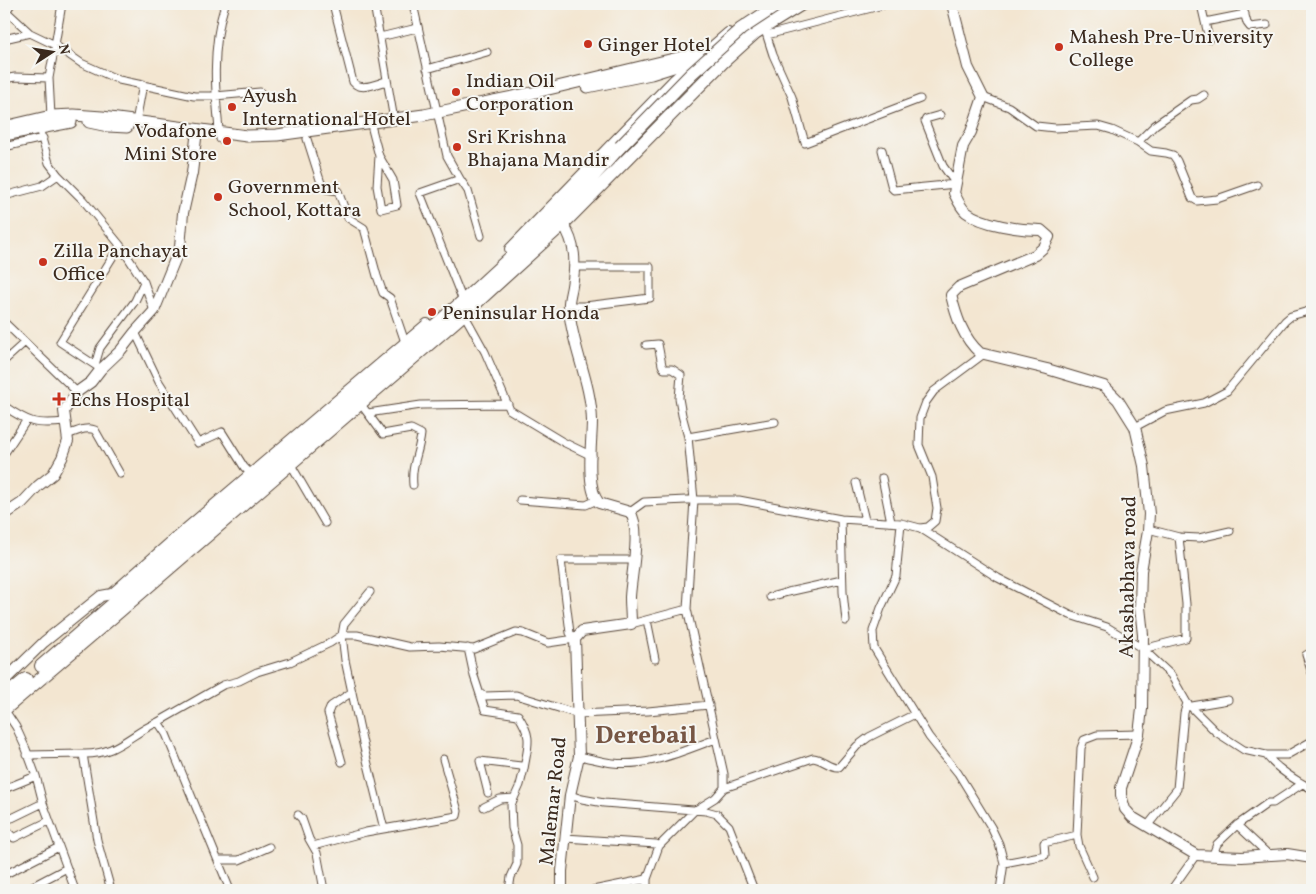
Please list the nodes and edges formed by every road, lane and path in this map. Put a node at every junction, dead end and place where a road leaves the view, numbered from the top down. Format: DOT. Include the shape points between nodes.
graph roads {
  1 [pos="11,4"];
  2 [pos="62,4"];
  3 [pos="225,4"];
  4 [pos="333,4"];
  5 [pos="374,4"];
  6 [pos="413,4"];
  7 [pos="770,4"];
  8 [pos="779,4"];
  9 [pos="802,4"];
  10 [pos="887,4"];
  11 [pos="952,4"];
  12 [pos="1242,4"];
  13 [pos="1202,9"];
  14 [pos="5,10"];
  15 [pos="1244,14"];
  16 [pos="1205,22"];
  17 [pos="1268,25"];
  18 [pos="417,28"];
  19 [pos="765,31"];
  20 [pos="30,32"];
  21 [pos="380,37"];
  22 [pos="4,39"];
  23 [pos="1209,39"];
  24 [pos="55,45"];
  25 [pos="707,51"];
  26 [pos="487,52"];
  27 [pos="696,60"];
  28 [pos="719,66"];
  29 [pos="427,69"];
  30 [pos="49,78"];
  31 [pos="4,79"];
  32 [pos="387,81"];
  33 [pos="143,84"];
  34 [pos="260,92"];
  35 [pos="1204,94"];
  36 [pos="216,96"];
  37 [pos="983,97"];
  38 [pos="920,100"];
  39 [pos="438,115"];
  40 [pos="940,115"];
  41 [pos="52,116"];
  42 [pos="394,120"];
  43 [pos="136,122"];
  44 [pos="4,127"];
  45 [pos="372,129"];
  46 [pos="41,133"];
  47 [pos="196,133"];
  48 [pos="4,136"];
  49 [pos="220,136"];
  50 [pos="306,139"];
  51 [pos="1138,142"];
  52 [pos="4,147"];
  53 [pos="882,150"];
  54 [pos="379,156"];
  55 [pos="58,175"];
  56 [pos="460,179"];
  57 [pos="956,184"];
  58 [pos="1257,185"];
  59 [pos="4,196"];
  60 [pos="563,224"];
  61 [pos="481,236"];
  62 [pos="120,245"];
  63 [pos="575,267"];
  64 [pos="144,282"];
  65 [pos="463,304"];
  66 [pos="569,306"];
  67 [pos="1312,310"];
  68 [pos="154,311"];
  69 [pos="4,322"];
  70 [pos="135,332"];
  71 [pos="25,342"];
  72 [pos="646,345"];
  73 [pos="406,346"];
  74 [pos="984,354"];
  75 [pos="4,361"];
  76 [pos="98,367"];
  77 [pos="77,392"];
  78 [pos="508,404"];
  79 [pos="4,406"];
  80 [pos="364,408"];
  81 [pos="26,421"];
  82 [pos="65,422"];
  83 [pos="776,422"];
  84 [pos="1135,427"];
  85 [pos="67,436"];
  86 [pos="688,437"];
  87 [pos="4,454"];
  88 [pos="592,456"];
  89 [pos="290,463"];
  90 [pos="120,474"];
  91 [pos="252,474"];
  92 [pos="882,478"];
  93 [pos="856,483"];
  94 [pos="413,486"];
  95 [pos="520,500"];
  96 [pos="596,500"];
  97 [pos="694,500"];
  98 [pos="5,511"];
  99 [pos="630,512"];
  100 [pos="841,519"];
  101 [pos="865,520"];
  102 [pos="891,522"];
  103 [pos="901,522"];
  104 [pos="325,523"];
  105 [pos="920,528"];
  106 [pos="1148,529"];
  107 [pos="1230,531"];
  108 [pos="1179,537"];
  109 [pos="634,560"];
  110 [pos="842,580"];
  111 [pos="370,592"];
  112 [pos="770,597"];
  113 [pos="687,609"];
  114 [pos="647,620"];
  115 [pos="846,621"];
  116 [pos="631,624"];
  117 [pos="342,634"];
  118 [pos="575,638"];
  119 [pos="468,648"];
  120 [pos="1143,648"];
  121 [pos="1312,652"];
  122 [pos="655,659"];
  123 [pos="1312,672"];
  124 [pos="5,691"];
  125 [pos="352,692"];
  126 [pos="482,695"];
  127 [pos="1228,700"];
  128 [pos="1190,704"];
  129 [pos="709,705"];
  130 [pos="4,709"];
  131 [pos="578,714"];
  132 [pos="915,714"];
  133 [pos="158,722"];
  134 [pos="1139,734"];
  135 [pos="716,739"];
  136 [pos="1312,741"];
  137 [pos="28,754"];
  138 [pos="83,754"];
  139 [pos="1266,755"];
  140 [pos="579,756"];
  141 [pos="443,759"];
  142 [pos="342,762"];
  143 [pos="524,770"];
  144 [pos="36,776"];
  145 [pos="1302,784"];
  146 [pos="724,788"];
  147 [pos="4,789"];
  148 [pos="1312,789"];
  149 [pos="488,793"];
  150 [pos="570,795"];
  151 [pos="514,798"];
  152 [pos="43,803"];
  153 [pos="484,808"];
  154 [pos="694,811"];
  155 [pos="298,815"];
  156 [pos="12,818"];
  157 [pos="50,820"];
  158 [pos="1238,825"];
  159 [pos="1148,826"];
  160 [pos="384,829"];
  161 [pos="4,835"];
  162 [pos="1077,835"];
  163 [pos="565,838"];
  164 [pos="656,844"];
  165 [pos="313,846"];
  166 [pos="60,847"];
  167 [pos="269,847"];
  168 [pos="1196,854"];
  169 [pos="1212,855"];
  170 [pos="1269,855"];
  171 [pos="1312,858"];
  172 [pos="218,860"];
  173 [pos="1004,864"];
  174 [pos="67,868"];
  175 [pos="4,875"];
  176 [pos="1093,877"];
  177 [pos="647,879"];
  178 [pos="621,887"];
  179 [pos="24,890"];
  180 [pos="76,890"];
  181 [pos="111,890"];
  182 [pos="230,890"];
  183 [pos="324,890"];
  184 [pos="509,890"];
  185 [pos="562,890"];
  186 [pos="593,890"];
  187 [pos="647,890"];
  188 [pos="754,890"];
  189 [pos="1000,890"];
  190 [pos="1171,890"];
  1 -- 14 [label="street"];
  2 -- 24 [label="street"];
  3 -- 36 [label="street" via="217,39"];
  4 -- 32 [label="street" via="353,82 361,87"];
  5 -- 21 [label="street"];
  6 -- 18 [label="street"];
  7 -- 25 [label="street"];
  8 -- 65 [label="highway, bridge" via="741,29 691,74 568,204"];
  9 -- 19 [label="highway"];
  10 -- 19 [label="street"];
  11 -- 37 [label="street" via="968,67"];
  12 -- 15 [label="street"];
  13 -- 16 [label="street"];
  14 -- 20 [label="street"];
  15 -- 16 [label="street"];
  15 -- 17 [label="street" via="1250,28"];
  16 -- 23 [label="street"];
  18 -- 21 [label="street"];
  18 -- 29 [label="street"];
  19 -- 28 [label="highway"];
  19 -- 38 [label="street" via="792,97 805,143"];
  20 -- 22 [label="street"];
  20 -- 24 [label="street"];
  21 -- 32 [label="street"];
  24 -- 30 [label="street"];
  24 -- 33 [label="street" via="99,72"];
  25 -- 27 [label="street"];
  25 -- 28 [label="main road"];
  25 -- 39 [label="main road"];
  26 -- 29 [label="street"];
  27 -- 28 [label="main road"];
  27 -- 39 [label="main road" via="650,74"];
  27 -- 65 [label="street" via="605,150"];
  28 -- 60 [label="highway"];
  29 -- 39 [label="street"];
  30 -- 31 [label="street"];
  30 -- 41 [label="street"];
  32 -- 42 [label="street"];
  33 -- 36 [label="street" via="194,96"];
  33 -- 43 [label="street"];
  34 -- 36 [label="street"];
  35 -- 51 [label="street" via="1155,125"];
  36 -- 49 [label="street"];
  37 -- 51 [label="street" via="1009,107 1036,126 1098,126"];
  37 -- 57 [label="street, Akashabhava road" via="963,146"];
  39 -- 42 [label="main road"];
  39 -- 45 [label="main road" via="413,124"];
  39 -- 56 [label="street" via="447,156"];
  40 -- 57 [label="street" via="925,120 943,166"];
  41 -- 43 [label="main road" via="102,117"];
  41 -- 44 [label="main road"];
  42 -- 49 [label="main road" via="277,135"];
  43 -- 47 [label="main road"];
  45 -- 50 [label="main road"];
  45 -- 54 [label="street"];
  46 -- 47 [label="main road" via="83,121"];
  46 -- 48 [label="main road"];
  46 -- 52 [label="street"];
  46 -- 55 [label="street" via="49,163"];
  47 -- 49 [label="main road"];
  47 -- 68 [label="street" via="180,247"];
  49 -- 50 [label="main road" via="246,143"];
  50 -- 73 [label="street" via="321,183 326,189 338,191 348,218 364,228 383,293 390,298"];
  51 -- 58 [label="street" via="1151,151 1173,155 1192,198 1197,201"];
  53 -- 57 [label="street" via="894,190"];
  54 -- 54 [label="street" via="394,180 397,205 381,209 377,186"];
  55 -- 59 [label="street" via="42,186"];
  55 -- 62 [label="street"];
  56 -- 61 [label="street" via="468,191"];
  56 -- 65 [label="street" via="420,193"];
  57 -- 74 [label="street, Akashabhava road" via="954,193 965,212 1018,230 1041,230 1049,238 1035,256 959,286 951,295 964,334 971,345"];
  60 -- 63 [label="street" via="570,236"];
  60 -- 65 [label="highway"];
  62 -- 64 [label="street"];
  62 -- 76 [label="street" via="60,342"];
  63 -- 66 [label="street"];
  63 -- 66 [label="street" via="650,267 650,298"];
  64 -- 68 [label="street"];
  64 -- 76 [label="street" via="135,301 100,348"];
  65 -- 73 [label="highway"];
  65 -- 78 [label="street"];
  65 -- 80 [label="highway"];
  66 -- 88 [label="street" via="587,382 592,418"];
  67 -- 84 [label="street" via="1285,320 1227,391 1204,403 1165,411"];
  68 -- 70 [label="street"];
  69 -- 71 [label="street"];
  70 -- 76 [label="street" via="121,350"];
  70 -- 91 [label="street" via="159,382 198,443 222,432"];
  71 -- 75 [label="street"];
  71 -- 77 [label="street"];
  72 -- 86 [label="street" via="658,344 664,369 672,369 681,375 679,398"];
  73 -- 91 [label="street"];
  73 -- 124 [label="highway"];
  74 -- 84 [label="street, Akashabhava road" via="1104,386 1118,400"];
  74 -- 105 [label="street" via="934,391 920,418 919,445 932,477 937,508 935,521"];
  76 -- 77 [label="street" via="91,382"];
  77 -- 82 [label="street" via="64,411"];
  78 -- 80 [label="street"];
  78 -- 88 [label="street" via="510,410"];
  79 -- 81 [label="street"];
  80 -- 89 [label="highway"];
  80 -- 94 [label="street" via="383,434 411,430 421,434 412,472"];
  81 -- 82 [label="street"];
  81 -- 87 [label="street"];
  82 -- 85 [label="street"];
  83 -- 86 [label="street"];
  84 -- 106 [label="street, Akashabhava road" via="1144,466"];
  85 -- 90 [label="street" via="84,429 95,430"];
  85 -- 98 [label="street" via="62,458 53,474 22,504"];
  86 -- 97 [label="street"];
  88 -- 96 [label="street" via="591,478"];
  89 -- 104 [label="street"];
  89 -- 130 [label="highway"];
  91 -- 124 [label="street" via="112,594 102,596 44,642"];
  92 -- 102 [label="street"];
  93 -- 101 [label="street"];
  95 -- 96 [label="street" via="586,506"];
  96 -- 99 [label="street"];
  97 -- 99 [label="street" via="644,502"];
  97 -- 100 [label="street" via="739,500"];
  97 -- 113 [label="street"];
  99 -- 109 [label="street" via="636,532"];
  100 -- 101 [label="street"];
  100 -- 110 [label="street"];
  101 -- 102 [label="street"];
  102 -- 103 [label="street"];
  103 -- 105 [label="street"];
  103 -- 132 [label="street" via="896,576 881,608 873,640 879,657"];
  105 -- 120 [label="street" via="998,578 1070,615 1107,627"];
  106 -- 108 [label="street"];
  106 -- 120 [label="street, Akashabhava road" via="1141,571"];
  107 -- 108 [label="street" via="1199,538"];
  108 -- 120 [label="street" via="1186,638"];
  109 -- 116 [label="street"];
  109 -- 118 [label="street" via="561,560 570,633"];
  110 -- 112 [label="street"];
  110 -- 115 [label="street"];
  111 -- 117 [label="street" via="344,624"];
  113 -- 114 [label="street"];
  113 -- 129 [label="street"];
  114 -- 116 [label="street"];
  114 -- 122 [label="street"];
  116 -- 118 [label="street" via="582,631"];
  117 -- 119 [label="street" via="410,646"];
  117 -- 125 [label="street"];
  117 -- 133 [label="street" via="290,662 223,685"];
  118 -- 119 [label="street" via="548,642 516,632 480,647"];
  118 -- 131 [label="street, Malemar Road"];
  119 -- 143 [label="street" via="485,710 518,715 524,724 529,738"];
  120 -- 128 [label="street" via="1171,675"];
  120 -- 134 [label="street, Akashabhava road"];
  121 -- 123 [label="street" via="1306,655"];
  125 -- 142 [label="street" via="332,706 328,713"];
  125 -- 160 [label="street"];
  126 -- 131 [label="street" via="516,695"];
  127 -- 128 [label="street"];
  128 -- 139 [label="street" via="1216,732 1244,750"];
  128 -- 159 [label="street" via="1184,714 1177,789"];
  129 -- 131 [label="street"];
  129 -- 135 [label="street"];
  130 -- 137 [label="street"];
  131 -- 140 [label="street, Malemar Road"];
  132 -- 146 [label="street" via="868,737 839,767 813,758"];
  132 -- 173 [label="street" via="958,773 991,827"];
  133 -- 138 [label="street" via="111,750"];
  133 -- 172 [label="street" via="166,734"];
  134 -- 159 [label="street, Akashabhava road" via="1122,782 1121,795 1128,814"];
  134 -- 162 [label="street" via="1096,735 1084,740"];
  135 -- 140 [label="street" via="659,760 626,764"];
  135 -- 146 [label="street"];
  136 -- 139 [label="street" via="1287,755"];
  137 -- 138 [label="street"];
  137 -- 144 [label="street"];
  138 -- 181 [label="street" via="97,840"];
  139 -- 145 [label="street"];
  140 -- 150 [label="street, Malemar Road"];
  141 -- 160 [label="street" via="457,816"];
  143 -- 149 [label="street" via="508,763 480,761"];
  143 -- 151 [label="street"];
  144 -- 147 [label="street"];
  144 -- 152 [label="street"];
  145 -- 148 [label="street"];
  145 -- 158 [label="street"];
  146 -- 154 [label="street"];
  150 -- 154 [label="street" via="604,803"];
  150 -- 163 [label="street, Malemar Road"];
  151 -- 153 [label="street" via="500,799"];
  151 -- 184 [label="street" via="511,816 516,864"];
  152 -- 156 [label="street"];
  152 -- 157 [label="street"];
  154 -- 177 [label="street" via="659,846"];
  154 -- 188 [label="street" via="717,814 729,826"];
  155 -- 165 [label="street"];
  157 -- 161 [label="street" via="14,838 8,833"];
  157 -- 166 [label="street"];
  158 -- 169 [label="street" via="1218,844"];
  158 -- 170 [label="street"];
  159 -- 168 [label="street, Akashabhava road"];
  160 -- 165 [label="street"];
  162 -- 173 [label="street" via="1044,843 1046,853 1043,856"];
  162 -- 176 [label="street"];
  163 -- 164 [label="street"];
  163 -- 185 [label="street, Malemar Road"];
  165 -- 183 [label="street"];
  166 -- 174 [label="street"];
  166 -- 175 [label="street"];
  167 -- 172 [label="street" via="239,860"];
  168 -- 169 [label="street, Akashabhava road"];
  168 -- 190 [label="street"];
  169 -- 170 [label="street, Akashabhava road"];
  170 -- 171 [label="street, Akashabhava road"];
  172 -- 182 [label="street"];
  173 -- 189 [label="street"];
  174 -- 179 [label="street"];
  174 -- 180 [label="street"];
  177 -- 178 [label="street"];
  177 -- 187 [label="street"];
  178 -- 186 [label="street"];
}
